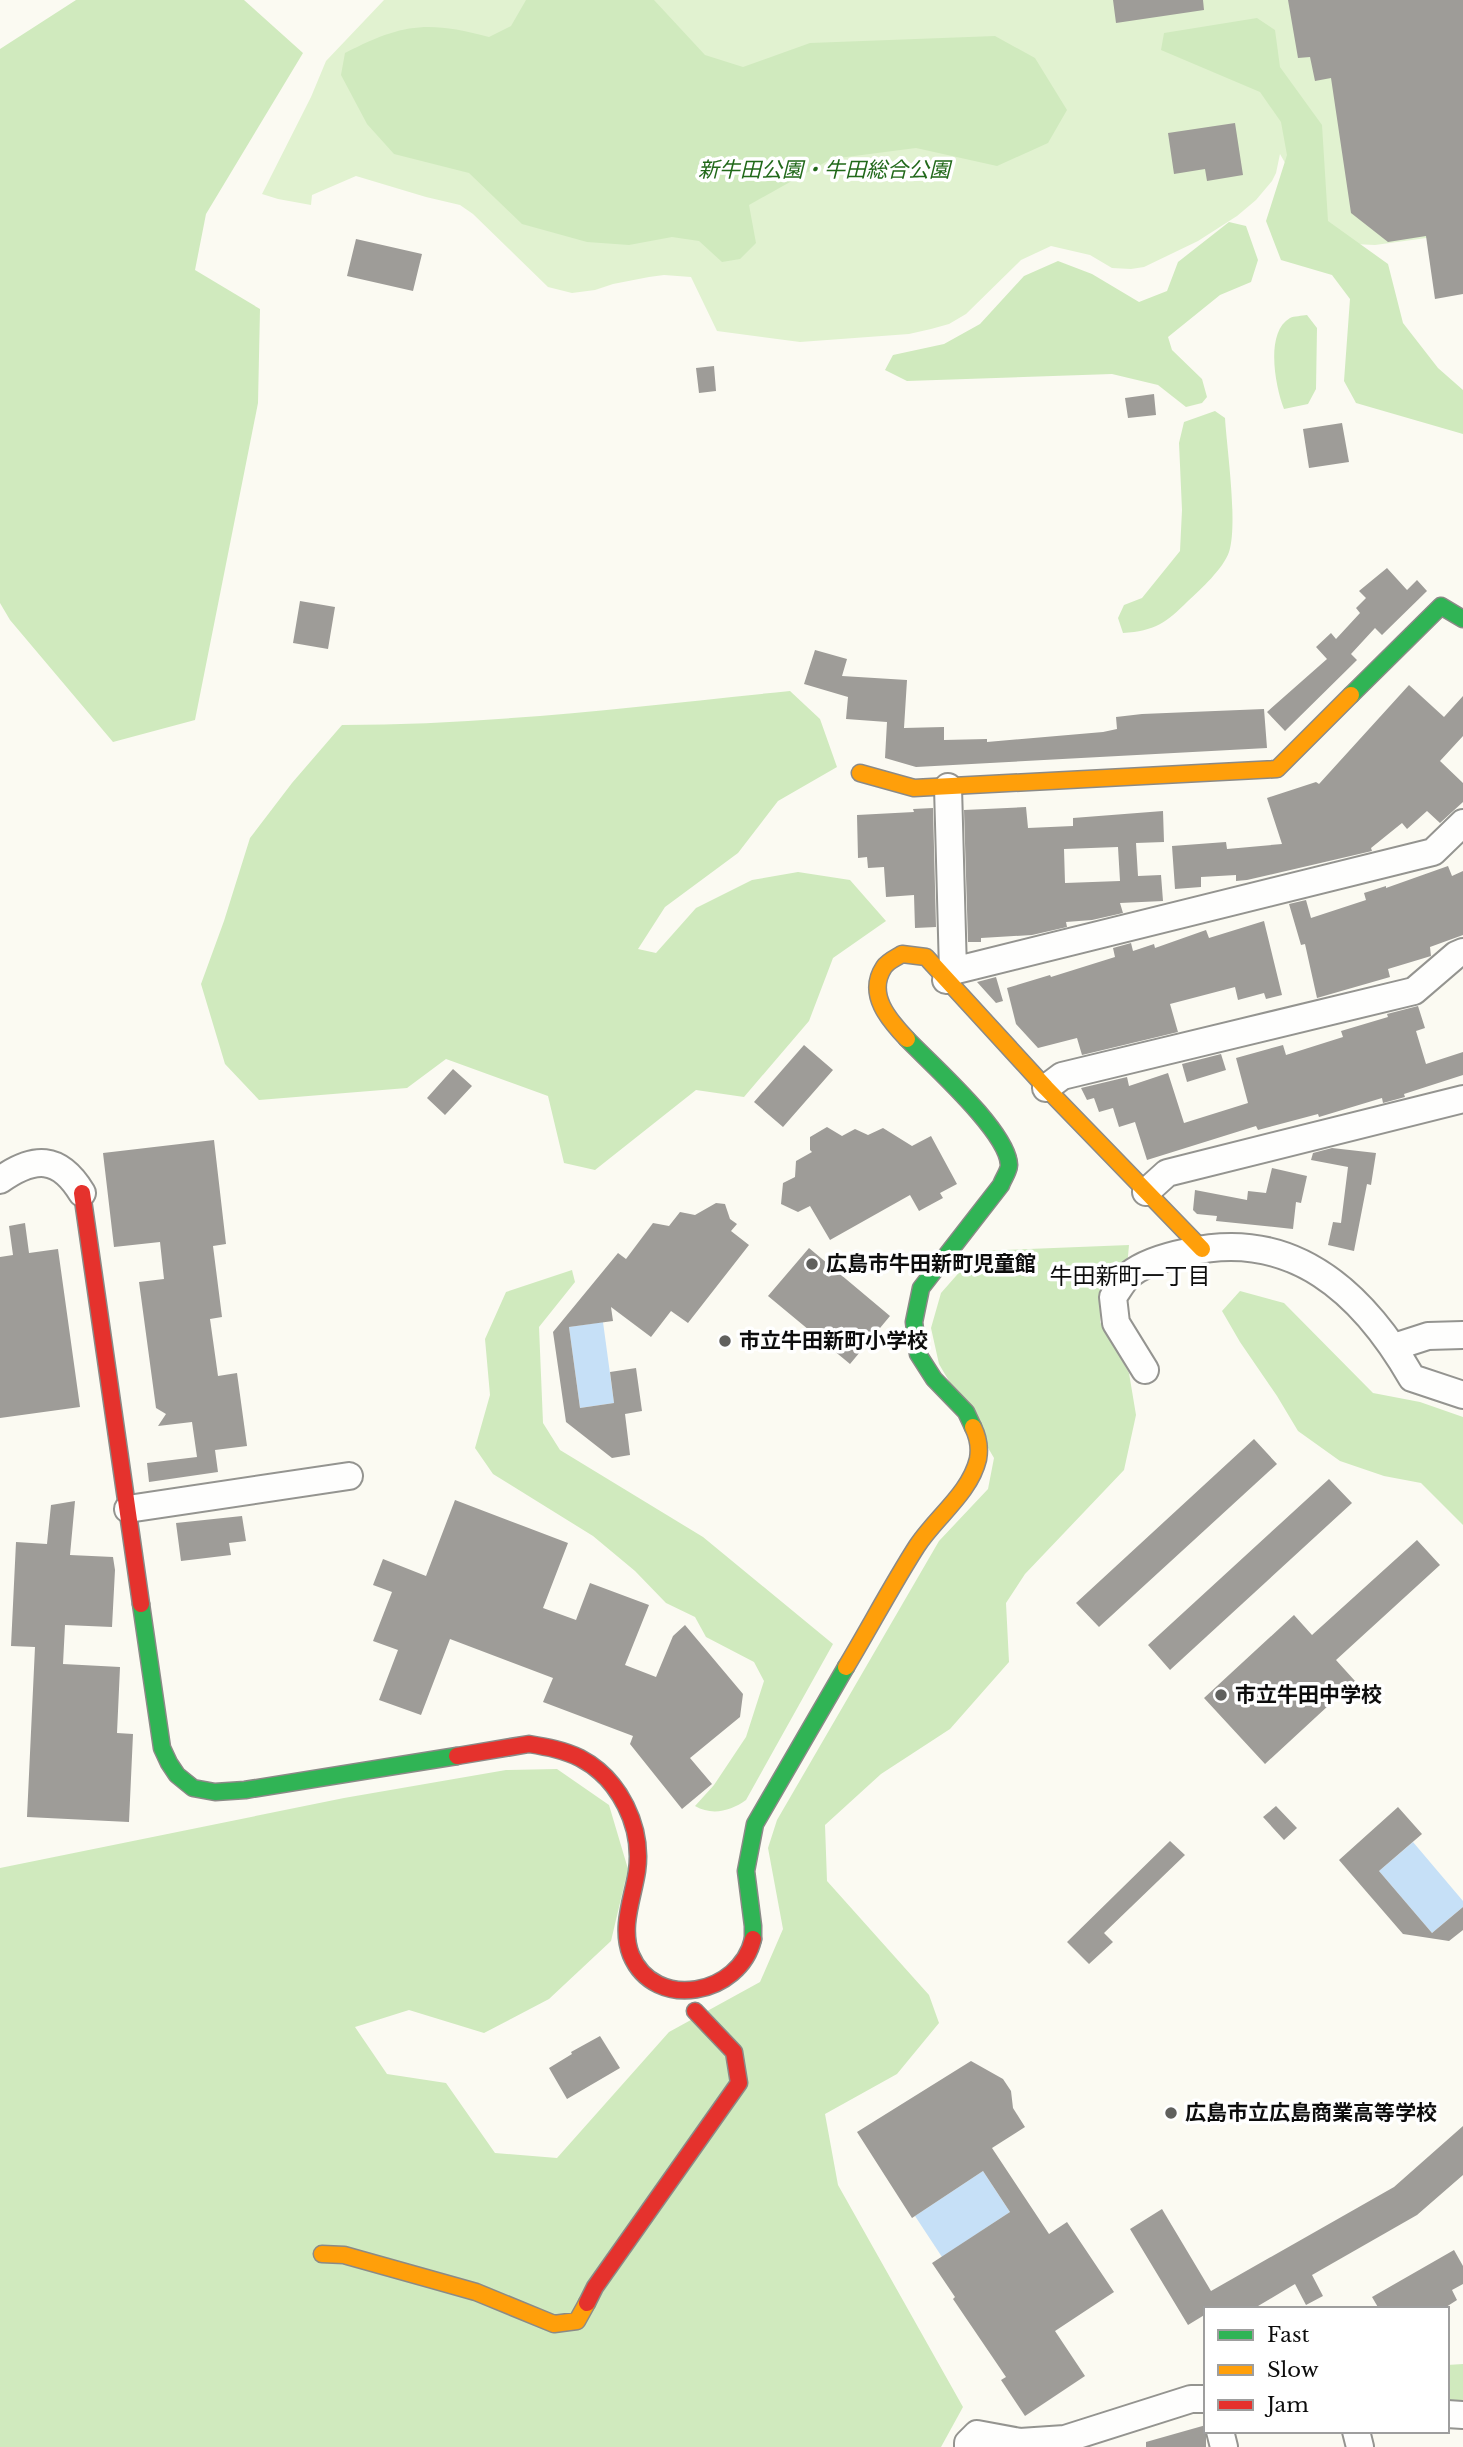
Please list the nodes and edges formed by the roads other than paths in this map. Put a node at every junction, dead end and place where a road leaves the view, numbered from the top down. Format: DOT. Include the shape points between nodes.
graph roads {
  1 [pos="1463,619"];
  2 [pos="860,773"];
  3 [pos="948,787"];
  4 [pos="1463,823"];
  5 [pos="1463,952"];
  6 [pos="950,975"];
  7 [pos="1046,1088"];
  8 [pos="1463,1099"];
  9 [pos="0,1180"];
  10 [pos="1146,1192"];
  11 [pos="82,1193"];
  12 [pos="1202,1248"];
  13 [pos="1463,1335"];
  14 [pos="1394,1347"];
  15 [pos="1145,1370"];
  16 [pos="1463,1395"];
  17 [pos="349,1476"];
  18 [pos="128,1509"];
  19 [pos="695,2011"];
  20 [pos="322,2254"];
  21 [pos="1204,2399"];
  22 [pos="1094,2439"];
  23 [pos="968,2447"];
  1 -- 3 [label="street" via="1441,606 1277,769"];
  2 -- 3 [label="street" via="914,788"];
  3 -- 6 [label="street"];
  4 -- 6 [label="street" via="1433,852"];
  5 -- 7 [label="street" via="1414,991 1062,1076"];
  6 -- 7 [label="street"];
  6 -- 18 [label="street" via="926,957 902,954 885,965 878,1001 890,1022 1002,1142 1009,1166 1001,1185 921,1288 914,1322 918,1354 934,1379 966,1412 978,1438 978,1458 964,1488 917,1546 755,1824 746,1858 755,1927 750,1952 717,1983 679,1992 660,1987 640,1973 626,1928 639,1857 636,1832 609,1780 588,1762 558,1748 529,1744 210,1794 183,1782 170,1769 162,1748"];
  7 -- 10 [label="street"];
  8 -- 10 [label="street" via="1167,1173"];
  9 -- 11 [label="street" via="34,1163 52,1164 71,1175"];
  10 -- 12 [label="street"];
  11 -- 18 [label="street"];
  12 -- 14 [label="street" via="1252,1247 1302,1261 1351,1296"];
  12 -- 15 [label="street" via="1162,1258 1128,1276 1113,1297 1116,1323"];
  13 -- 14 [label="street" via="1428,1336"];
  14 -- 16 [label="street" via="1412,1378"];
  17 -- 18 [label="street"];
  19 -- 20 [label="street" via="734,2052 739,2083 595,2287 577,2321 554,2324 476,2292 344,2255"];
  21 -- 22 [label="street" via="1191,2399"];
  22 -- 23 [label="street" via="1020,2442 977,2434"];
}
